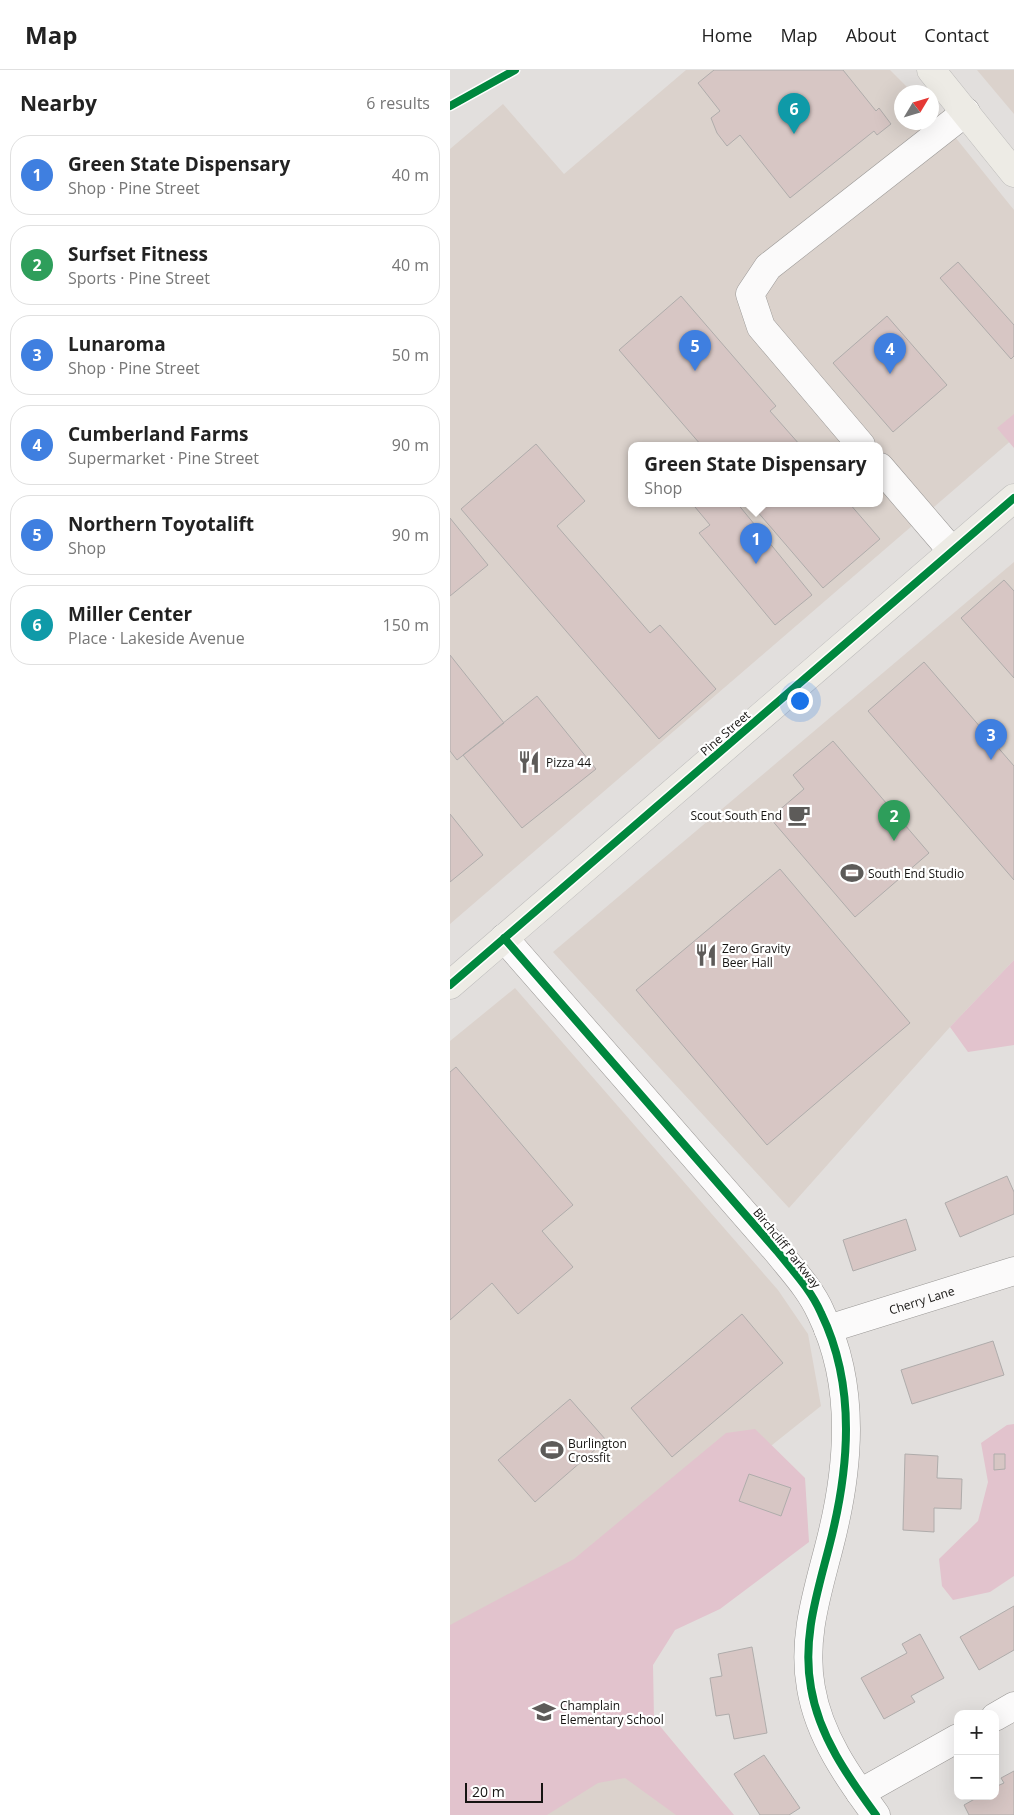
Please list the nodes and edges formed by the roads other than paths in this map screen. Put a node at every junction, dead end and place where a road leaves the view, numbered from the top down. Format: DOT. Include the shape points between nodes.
graph roads {
  1 [pos="931,70"];
  2 [pos="966,112"];
  3 [pos="1014,172"];
  4 [pos="858,442"];
  5 [pos="883,470"];
  6 [pos="1014,498"];
  7 [pos="952,551"];
  8 [pos="504,938"];
  9 [pos="450,985"];
  10 [pos="1014,1270"];
  11 [pos="828,1329"];
  12 [pos="1014,1706"];
  13 [pos="999,1715"];
  14 [pos="954,1740"];
  15 [pos="860,1792"];
  16 [pos="876,1815"];
  1 -- 2 [label="main road"];
  2 -- 3 [label="main road"];
  2 -- 4 [label="street" via="768,267 750,294 761,326"];
  5 -- 7 [label="street"];
  6 -- 7 [label="main road, Pine Street"];
  7 -- 8 [label="main road, Pine Street"];
  8 -- 9 [label="main road, Pine Street"];
  8 -- 11 [label="street, Birchcliff Parkway" via="777,1251 811,1296"];
  10 -- 11 [label="street, Cherry Lane"];
  11 -- 15 [label="street, Birchcliff Parkway" via="842,1381 848,1444 839,1508 811,1619 808,1667 816,1712 825,1734"];
  12 -- 13 [label="street"];
  14 -- 15 [label="street"];
  15 -- 16 [label="street, Birchcliff Parkway"];
}
